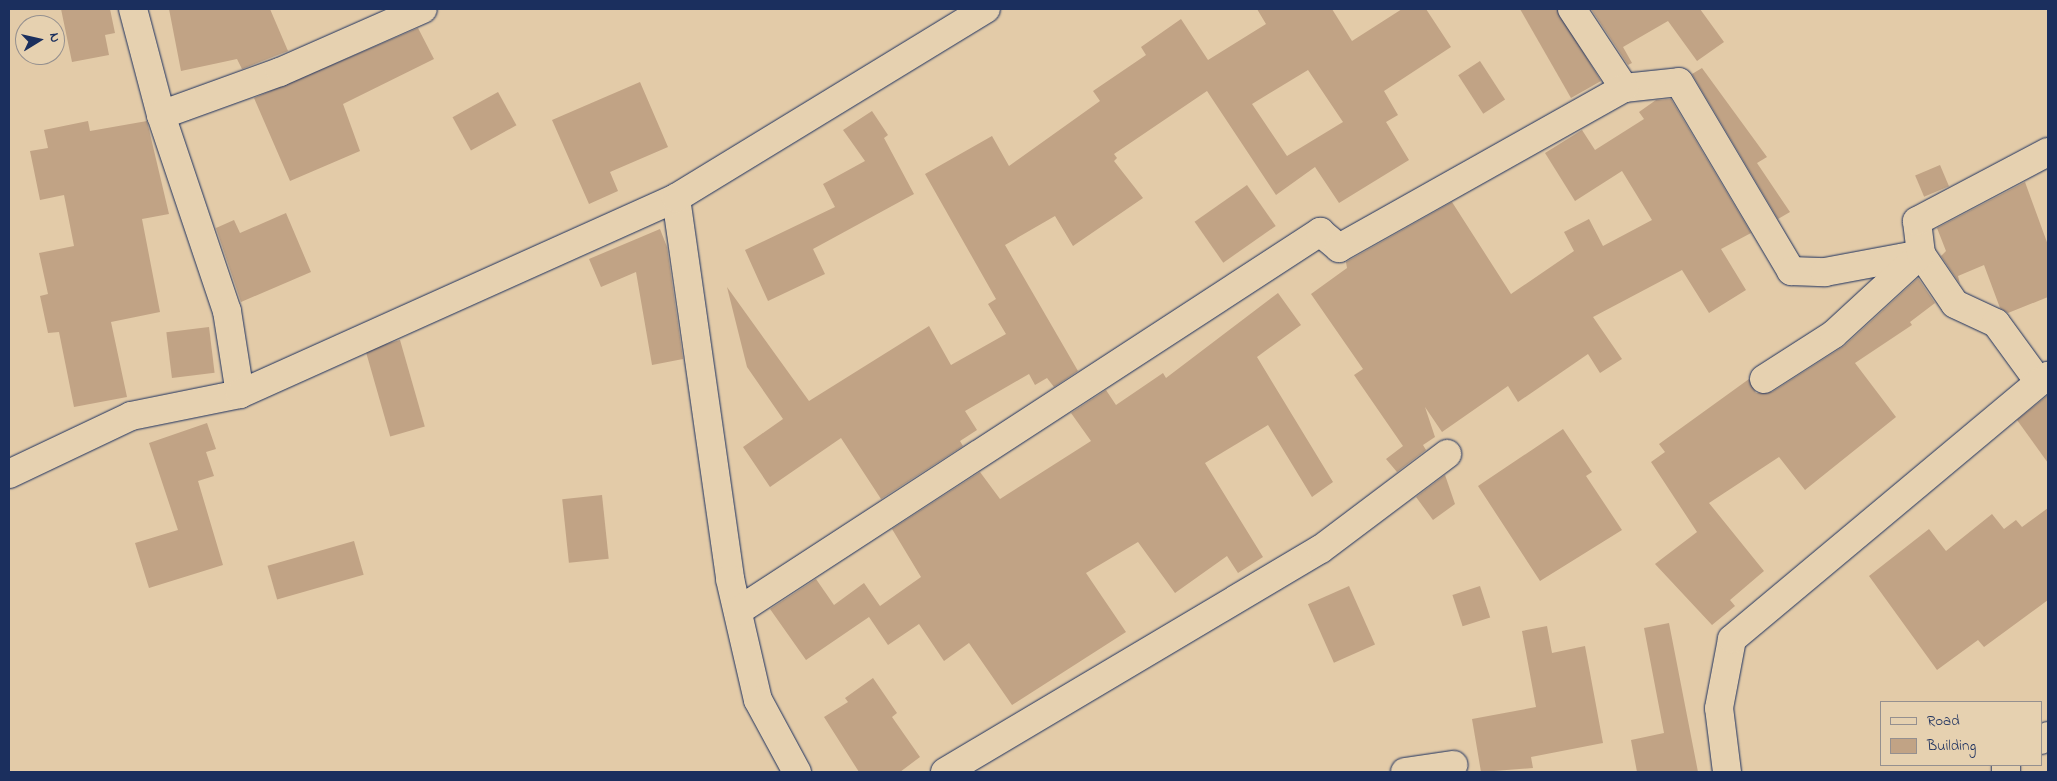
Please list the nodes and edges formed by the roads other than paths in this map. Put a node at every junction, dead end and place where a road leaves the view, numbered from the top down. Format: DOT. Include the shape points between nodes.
graph roads {
  1 [pos="133,9"];
  2 [pos="423,9"];
  3 [pos="986,9"];
  4 [pos="1572,9"];
  5 [pos="1624,88"];
  6 [pos="161,116"];
  7 [pos="2048,152"];
  8 [pos="676,198"];
  9 [pos="1920,254"];
  10 [pos="1764,379"];
  11 [pos="2043,379"];
  12 [pos="240,394"];
  13 [pos="1448,454"];
  14 [pos="9,474"];
  15 [pos="738,611"];
  16 [pos="1453,765"];
  17 [pos="797,772"];
  18 [pos="945,772"];
  19 [pos="1405,772"];
  20 [pos="1727,772"];
  1 -- 6 [label="street"];
  2 -- 6 [label="street" via="280,72"];
  3 -- 8 [label="street"];
  4 -- 5 [label="street"];
  5 -- 9 [label="street" via="1679,82 1791,271 1824,272"];
  5 -- 15 [label="street" via="1339,248 1320,232"];
  6 -- 12 [label="street" via="227,311"];
  7 -- 9 [label="street" via="1916,221"];
  8 -- 12 [label="street"];
  8 -- 15 [label="street"];
  9 -- 10 [label="street" via="1834,334"];
  9 -- 11 [label="street" via="1955,304 1996,323"];
  11 -- 20 [label="street" via="1732,639 1719,708"];
  12 -- 14 [label="street" via="130,416"];
  13 -- 18 [label="street" via="1321,549"];
  15 -- 17 [label="street" via="758,700"];
  16 -- 19 [label="street"];
}
